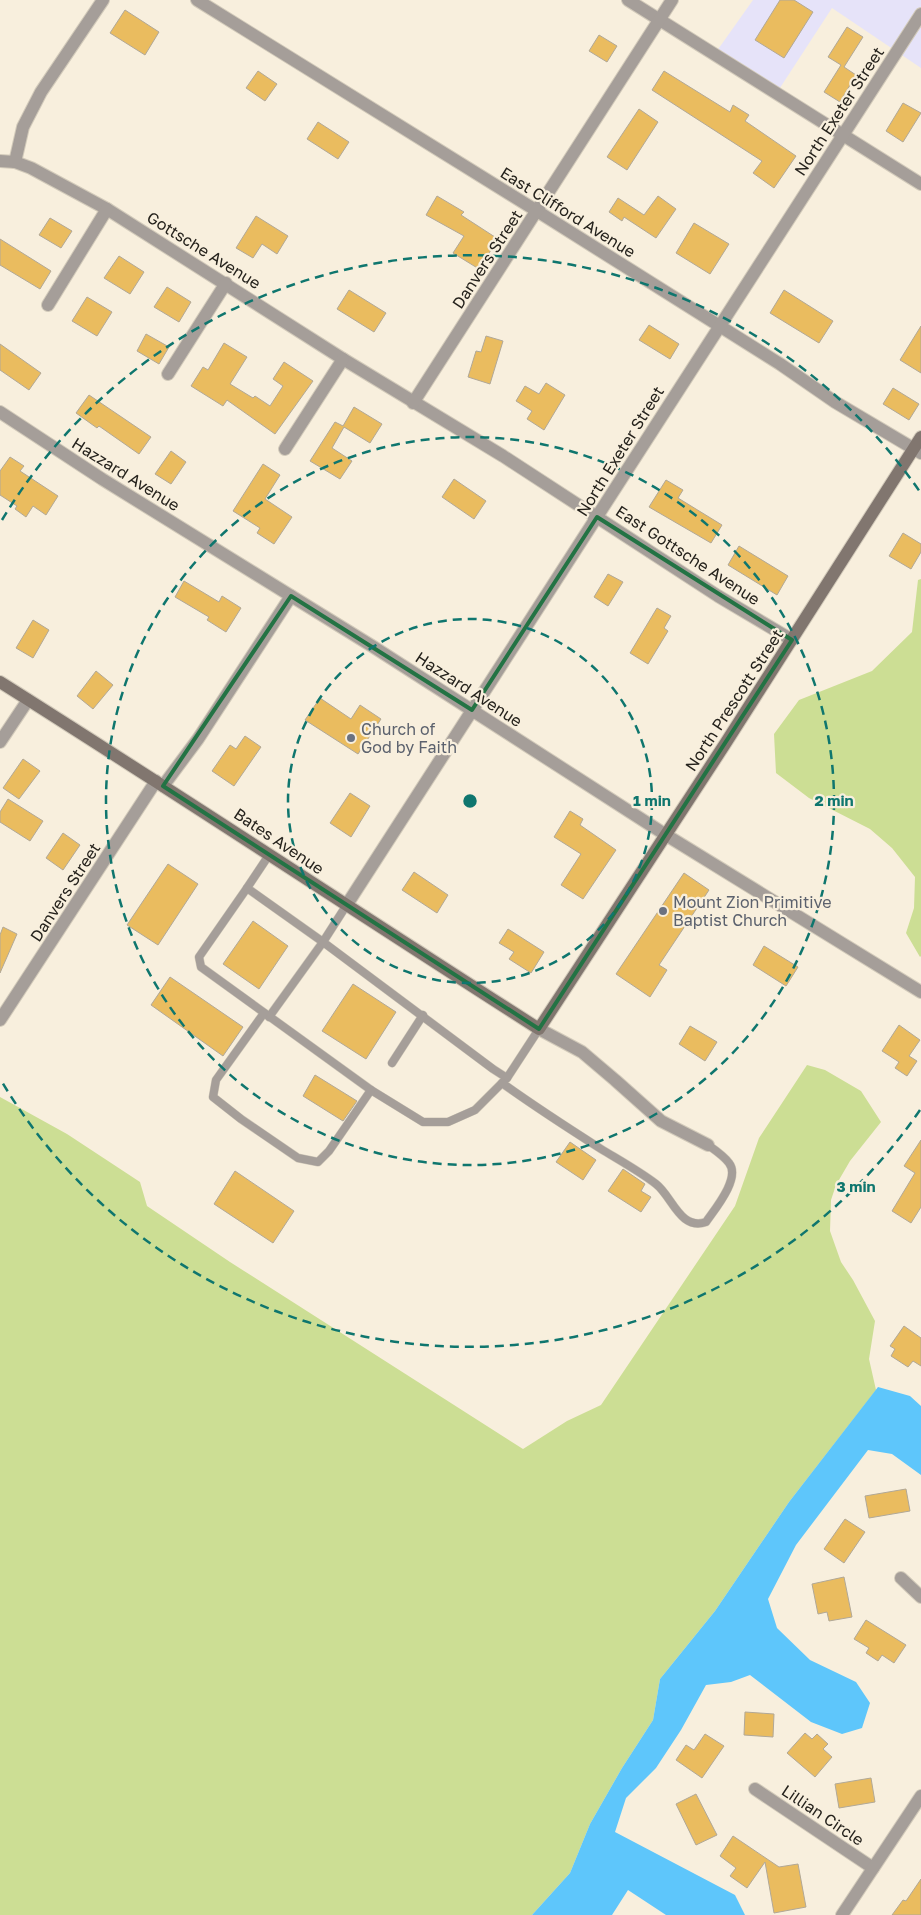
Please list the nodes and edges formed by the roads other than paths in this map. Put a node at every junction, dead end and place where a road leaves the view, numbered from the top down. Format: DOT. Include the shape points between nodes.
graph roads {
  1 [pos="103,0"];
  2 [pos="197,0"];
  3 [pos="628,0"];
  4 [pos="672,0"];
  5 [pos="921,14"];
  6 [pos="659,20"];
  7 [pos="843,135"];
  8 [pos="0,161"];
  9 [pos="15,162"];
  10 [pos="921,184"];
  11 [pos="108,209"];
  12 [pos="537,211"];
  13 [pos="226,283"];
  14 [pos="48,305"];
  15 [pos="718,327"];
  16 [pos="343,360"];
  17 [pos="168,374"];
  18 [pos="413,403"];
  19 [pos="0,412"];
  20 [pos="921,437"];
  21 [pos="285,448"];
  22 [pos="917,450"];
  23 [pos="597,516"];
  24 [pos="291,596"];
  25 [pos="792,640"];
  26 [pos="0,682"];
  27 [pos="28,700"];
  28 [pos="472,710"];
  29 [pos="0,742"];
  30 [pos="160,783"];
  31 [pos="666,834"];
  32 [pos="269,854"];
  33 [pos="247,888"];
  34 [pos="346,906"];
  35 [pos="323,942"];
  36 [pos="921,992"];
  37 [pos="267,1015"];
  38 [pos="423,1015"];
  39 [pos="0,1020"];
  40 [pos="539,1029"];
  41 [pos="392,1063"];
  42 [pos="505,1081"];
  43 [pos="371,1090"];
  44 [pos="708,1145"];
  45 [pos="901,1578"];
  46 [pos="921,1597"];
  47 [pos="756,1790"];
  48 [pos="921,1796"];
  49 [pos="873,1868"];
  50 [pos="842,1915"];
  1 -- 9 [label="street" via="41,92 23,127"];
  2 -- 12 [label="street, East Clifford Avenue"];
  3 -- 6 [label="street"];
  4 -- 6 [label="street, Danvers Street"];
  5 -- 7 [label="street, North Exeter Street"];
  6 -- 7 [label="street"];
  6 -- 12 [label="street, Danvers Street"];
  7 -- 10 [label="street"];
  7 -- 15 [label="street, North Exeter Street"];
  8 -- 9 [label="street, Gottsche Avenue"];
  9 -- 11 [label="street, Gottsche Avenue"];
  11 -- 13 [label="street, Gottsche Avenue"];
  11 -- 14 [label="street"];
  12 -- 15 [label="street, East Clifford Avenue"];
  12 -- 18 [label="street, Danvers Street"];
  13 -- 16 [label="street, Gottsche Avenue"];
  13 -- 17 [label="street"];
  15 -- 22 [label="street, East Clifford Avenue"];
  15 -- 23 [label="street, North Exeter Street"];
  16 -- 18 [label="street, Gottsche Avenue"];
  16 -- 21 [label="street"];
  18 -- 23 [label="street, East Gottsche Avenue"];
  19 -- 24 [label="street, Hazzard Avenue"];
  20 -- 22 [label="street, North Prescott Street"];
  22 -- 25 [label="street, North Prescott Street"];
  23 -- 25 [label="street, East Gottsche Avenue" via="718,596"];
  23 -- 28 [label="street, North Exeter Street"];
  24 -- 28 [label="street, Hazzard Avenue"];
  24 -- 30 [label="street, Danvers Street" via="198,739"];
  25 -- 31 [label="street, North Prescott Street"];
  26 -- 27 [label="street, Bates Avenue"];
  27 -- 29 [label="street"];
  27 -- 30 [label="street, Bates Avenue"];
  28 -- 31 [label="street, Hazzard Avenue"];
  28 -- 34 [label="street, North Exeter Street"];
  30 -- 32 [label="street, Bates Avenue"];
  30 -- 39 [label="street, Danvers Street"];
  31 -- 36 [label="street, Hazzard Avenue"];
  31 -- 40 [label="street, North Prescott Street"];
  32 -- 33 [label="lane"];
  32 -- 34 [label="street, Bates Avenue"];
  33 -- 35 [label="lane"];
  33 -- 37 [label="lane" via="199,957 200,967"];
  34 -- 35 [label="lane"];
  34 -- 40 [label="street, Bates Avenue"];
  35 -- 37 [label="lane"];
  35 -- 38 [label="lane"];
  37 -- 43 [label="lane"];
  37 -- 43 [label="lane" via="216,1080 213,1097 241,1119 298,1158 318,1162"];
  38 -- 41 [label="lane"];
  38 -- 42 [label="lane"];
  40 -- 42 [label="lane"];
  40 -- 44 [label="street" via="582,1052 661,1121"];
  42 -- 43 [label="lane" via="474,1110 448,1122 423,1122"];
  42 -- 44 [label="lane" via="543,1112 658,1185 674,1210 700,1225 706,1222 732,1182 729,1162"];
  45 -- 46 [label="street"];
  47 -- 49 [label="street, Lillian Circle"];
  48 -- 49 [label="street"];
  49 -- 50 [label="street"];
}
